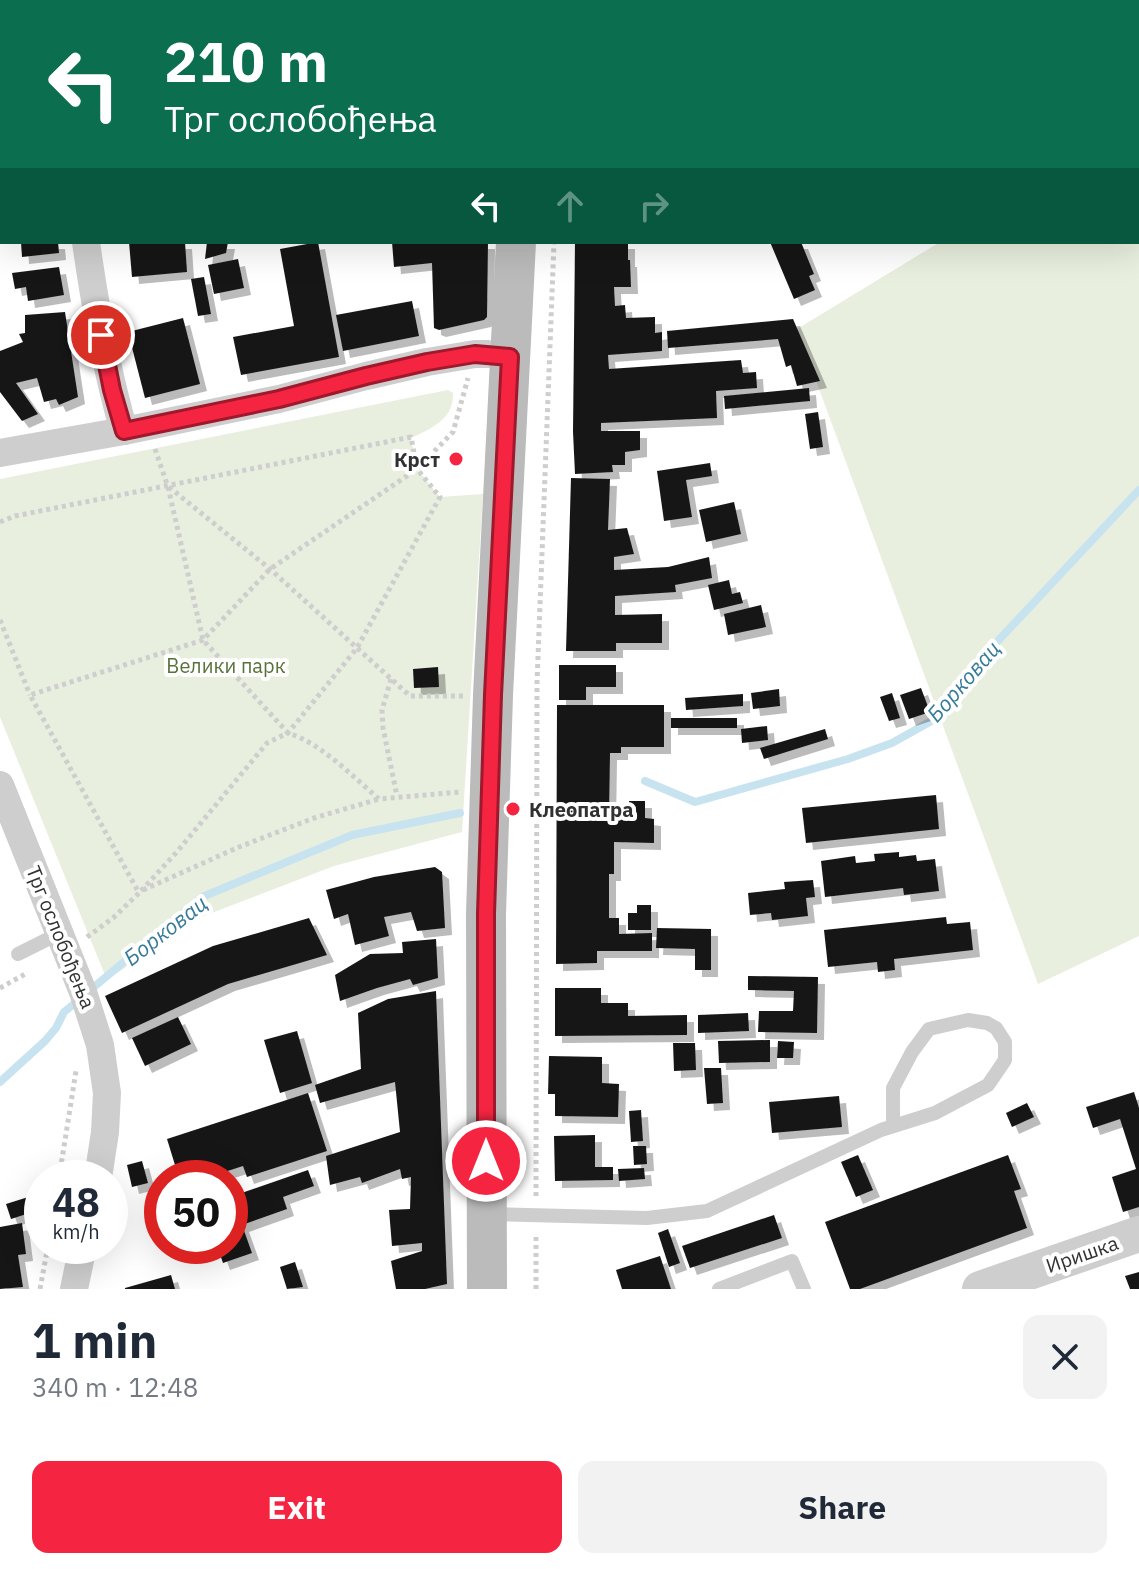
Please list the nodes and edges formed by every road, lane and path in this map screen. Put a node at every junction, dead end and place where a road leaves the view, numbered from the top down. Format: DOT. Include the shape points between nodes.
graph roads {
  1 [pos="86,244"];
  2 [pos="516,244"];
  3 [pos="554,244"];
  4 [pos="493,356"];
  5 [pos="136,428"];
  6 [pos="4,447"];
  7 [pos="417,469"];
  8 [pos="168,487"];
  9 [pos="0,522"];
  10 [pos="270,569"];
  11 [pos="0,620"];
  12 [pos="203,640"];
  13 [pos="357,648"];
  14 [pos="391,679"];
  15 [pos="30,695"];
  16 [pos="493,695"];
  17 [pos="288,733"];
  18 [pos="0,785"];
  19 [pos="490,791"];
  20 [pos="397,796"];
  21 [pos="379,799"];
  22 [pos="139,893"];
  23 [pos="66,948"];
  24 [pos="18,954"];
  25 [pos="93,1019"];
  26 [pos="893,1126"];
  27 [pos="62,1160"];
  28 [pos="101,1160"];
  29 [pos="487,1214"];
  30 [pos="536,1214"];
  31 [pos="1139,1234"];
  32 [pos="45,1264"];
  33 [pos="79,1264"];
  34 [pos="40,1289"];
  35 [pos="74,1289"];
  36 [pos="487,1289"];
  37 [pos="536,1289"];
  38 [pos="719,1289"];
  39 [pos="804,1289"];
  40 [pos="980,1289"];
  1 -- 5 [label="street" via="109,376"];
  2 -- 4 [label="main road"];
  3 -- 30 [label="path" via="537,683"];
  4 -- 5 [label="street" via="427,362"];
  4 -- 7 [label="path" via="453,432"];
  4 -- 16 [label="main road"];
  5 -- 6 [label="street"];
  5 -- 8 [label="path"];
  7 -- 8 [label="path" via="411,437"];
  7 -- 10 [label="path"];
  7 -- 13 [label="path" via="440,497"];
  8 -- 9 [label="path"];
  8 -- 10 [label="path"];
  8 -- 12 [label="path"];
  10 -- 12 [label="path"];
  10 -- 13 [label="path"];
  11 -- 15 [label="path"];
  12 -- 15 [label="path"];
  12 -- 17 [label="path"];
  13 -- 14 [label="path"];
  13 -- 17 [label="path"];
  14 -- 16 [label="path" via="410,696"];
  14 -- 20 [label="path" via="382,710"];
  15 -- 22 [label="path"];
  16 -- 19 [label="main road"];
  17 -- 21 [label="path" via="302,737"];
  17 -- 22 [label="path" via="267,743"];
  18 -- 23 [label="street, Трг ослобођења"];
  19 -- 20 [label="path"];
  19 -- 29 [label="main road"];
  20 -- 21 [label="path"];
  21 -- 22 [label="path" via="276,832"];
  22 -- 23 [label="path" via="113,918"];
  23 -- 24 [label="lane"];
  23 -- 25 [label="street, Трг ослобођења"];
  25 -- 27 [label="path" via="80,1049"];
  25 -- 28 [label="street, Трг ослобођења" via="107,1093"];
  26 -- 26 [label="lane" via="935,1113 988,1085 1005,1060 1005,1042 996,1028 968,1020 929,1029 893,1088"];
  26 -- 30 [label="lane" via="707,1211 647,1218"];
  29 -- 30 [label="lane"];
  29 -- 36 [label="main road"];
  30 -- 37 [label="path"];
  31 -- 40 [label="street, Иришка"];
  32 -- 34 [label="path"];
  33 -- 35 [label="street"];
  38 -- 39 [label="lane" via="792,1261"];
}
